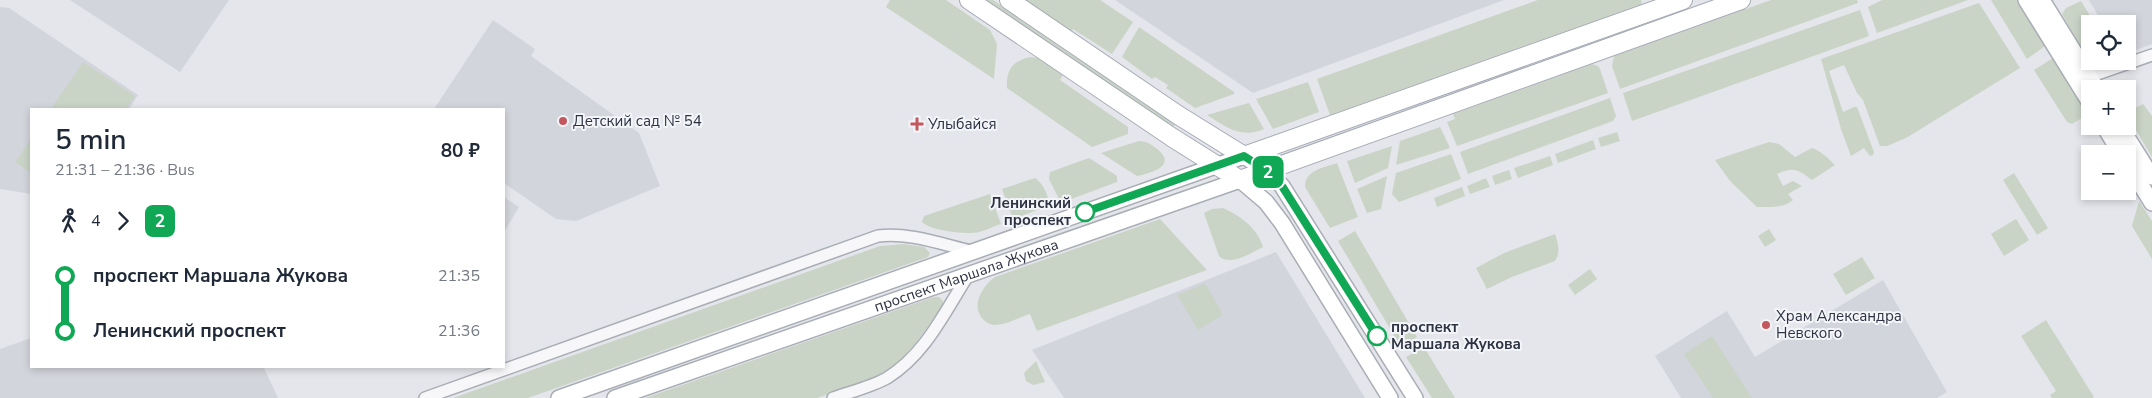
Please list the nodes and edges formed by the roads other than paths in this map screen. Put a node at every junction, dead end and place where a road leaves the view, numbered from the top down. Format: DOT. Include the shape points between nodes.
graph roads {
  1 [pos="969,0"];
  2 [pos="1009,0"];
  3 [pos="1684,0"];
  4 [pos="1741,0"];
  5 [pos="2026,0"];
  6 [pos="2042,0"];
  7 [pos="2152,55"];
  8 [pos="2086,80"];
  9 [pos="2087,80"];
  10 [pos="2093,80"];
  11 [pos="2126,135"];
  12 [pos="1244,156"];
  13 [pos="1216,166"];
  14 [pos="1267,171"];
  15 [pos="2136,177"];
  16 [pos="2152,178"];
  17 [pos="1240,180"];
  18 [pos="2152,204"];
  19 [pos="971,251"];
  20 [pos="969,274"];
  21 [pos="426,398"];
  22 [pos="559,398"];
  23 [pos="615,398"];
  24 [pos="833,398"];
  25 [pos="1390,398"];
  26 [pos="1415,398"];
  1 -- 13 [label="main road"];
  2 -- 12 [label="main road"];
  3 -- 12 [label="main road, проспект Маршала Жукова"];
  4 -- 14 [label="main road, проспект Маршала Жукова"];
  5 -- 8 [label="main road"];
  6 -- 9 [label="main road"];
  7 -- 10 [label="street"];
  11 -- 16 [label="main road"];
  12 -- 13 [label="main road, проспект Маршала Жукова"];
  12 -- 14 [label="main road"];
  13 -- 17 [label="main road"];
  13 -- 19 [label="main road, проспект Маршала Жукова"];
  14 -- 17 [label="main road, проспект Маршала Жукова"];
  14 -- 26 [label="main road" via="1300,211"];
  15 -- 18 [label="main road"];
  17 -- 20 [label="main road, проспект Маршала Жукова"];
  17 -- 25 [label="main road" via="1266,202 1282,223"];
  19 -- 21 [label="street" via="892,234 878,236"];
  19 -- 22 [label="main road, проспект Маршала Жукова"];
  20 -- 23 [label="main road, проспект Маршала Жукова"];
  20 -- 24 [label="street" via="923,346 908,363 886,379"];
}
